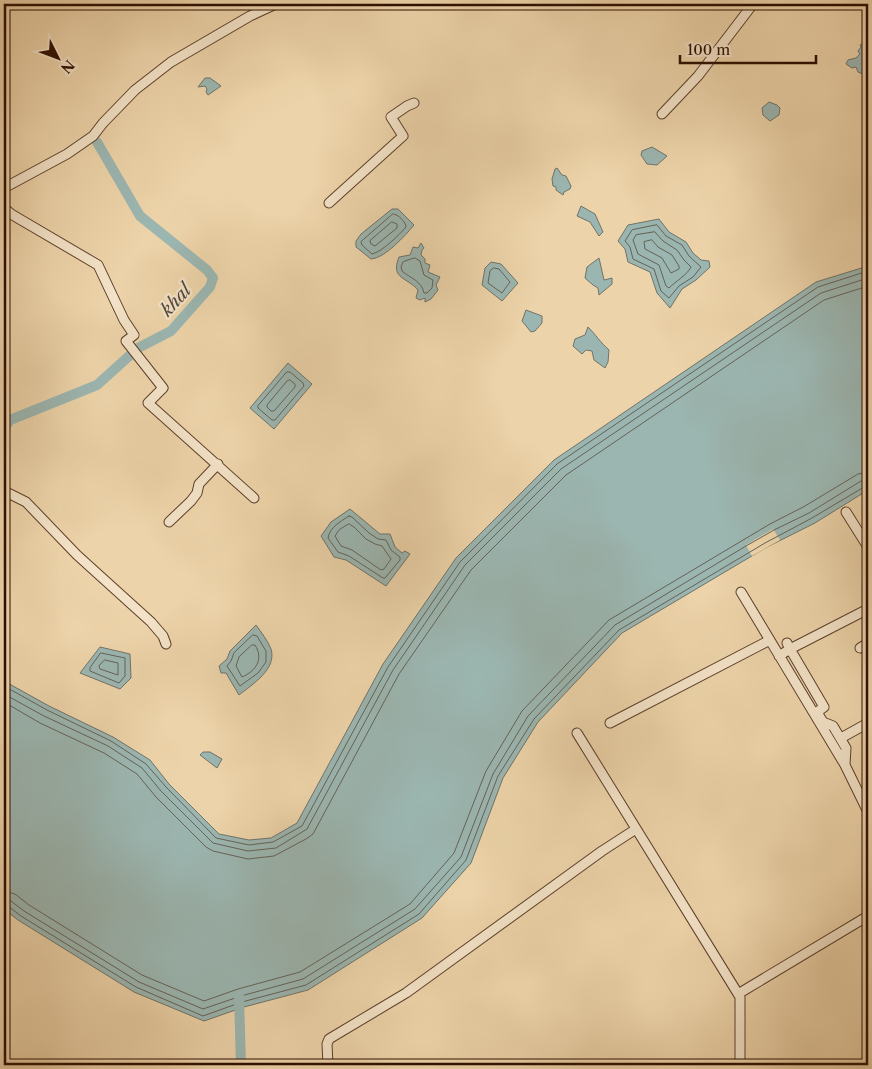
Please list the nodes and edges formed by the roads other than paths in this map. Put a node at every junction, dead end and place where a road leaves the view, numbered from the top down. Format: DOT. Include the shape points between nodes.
graph roads {
  1 [pos="276,4"];
  2 [pos="753,4"];
  3 [pos="414,103"];
  4 [pos="662,114"];
  5 [pos="4,188"];
  6 [pos="329,203"];
  7 [pos="4,208"];
  8 [pos="218,464"];
  9 [pos="4,491"];
  10 [pos="254,498"];
  11 [pos="846,512"];
  12 [pos="169,522"];
  13 [pos="868,547"];
  14 [pos="741,592"];
  15 [pos="868,609"];
  16 [pos="770,640"];
  17 [pos="166,644"];
  18 [pos="788,646"];
  19 [pos="779,656"];
  20 [pos="610,723"];
  21 [pos="868,724"];
  22 [pos="577,733"];
  23 [pos="841,738"];
  24 [pos="845,765"];
  25 [pos="868,792"];
  26 [pos="868,812"];
  27 [pos="636,830"];
  28 [pos="868,916"];
  29 [pos="738,994"];
  30 [pos="328,1065"];
  31 [pos="740,1065"];
  1 -- 5 [label="street" via="171,62 135,90 93,136"];
  2 -- 4 [label="street" via="698,76"];
  3 -- 6 [label="street" via="391,117 403,136"];
  7 -- 8 [label="street" via="98,265 134,335 126,341 163,388 148,403"];
  8 -- 10 [label="street"];
  8 -- 12 [label="street" via="199,484 191,500"];
  9 -- 17 [label="street" via="26,502 76,555 152,622"];
  11 -- 13 [label="street"];
  14 -- 16 [label="street"];
  15 -- 18 [label="street"];
  16 -- 19 [label="street"];
  16 -- 20 [label="street"];
  18 -- 19 [label="street"];
  18 -- 23 [label="street" via="824,707 817,712 823,722 834,726"];
  19 -- 24 [label="street"];
  21 -- 23 [label="street"];
  22 -- 27 [label="street"];
  23 -- 24 [label="street" via="846,748"];
  24 -- 25 [label="street"];
  24 -- 26 [label="street"];
  27 -- 29 [label="street"];
  27 -- 30 [label="street" via="602,851 406,993 329,1039"];
  28 -- 29 [label="street"];
  29 -- 31 [label="street"];
}
